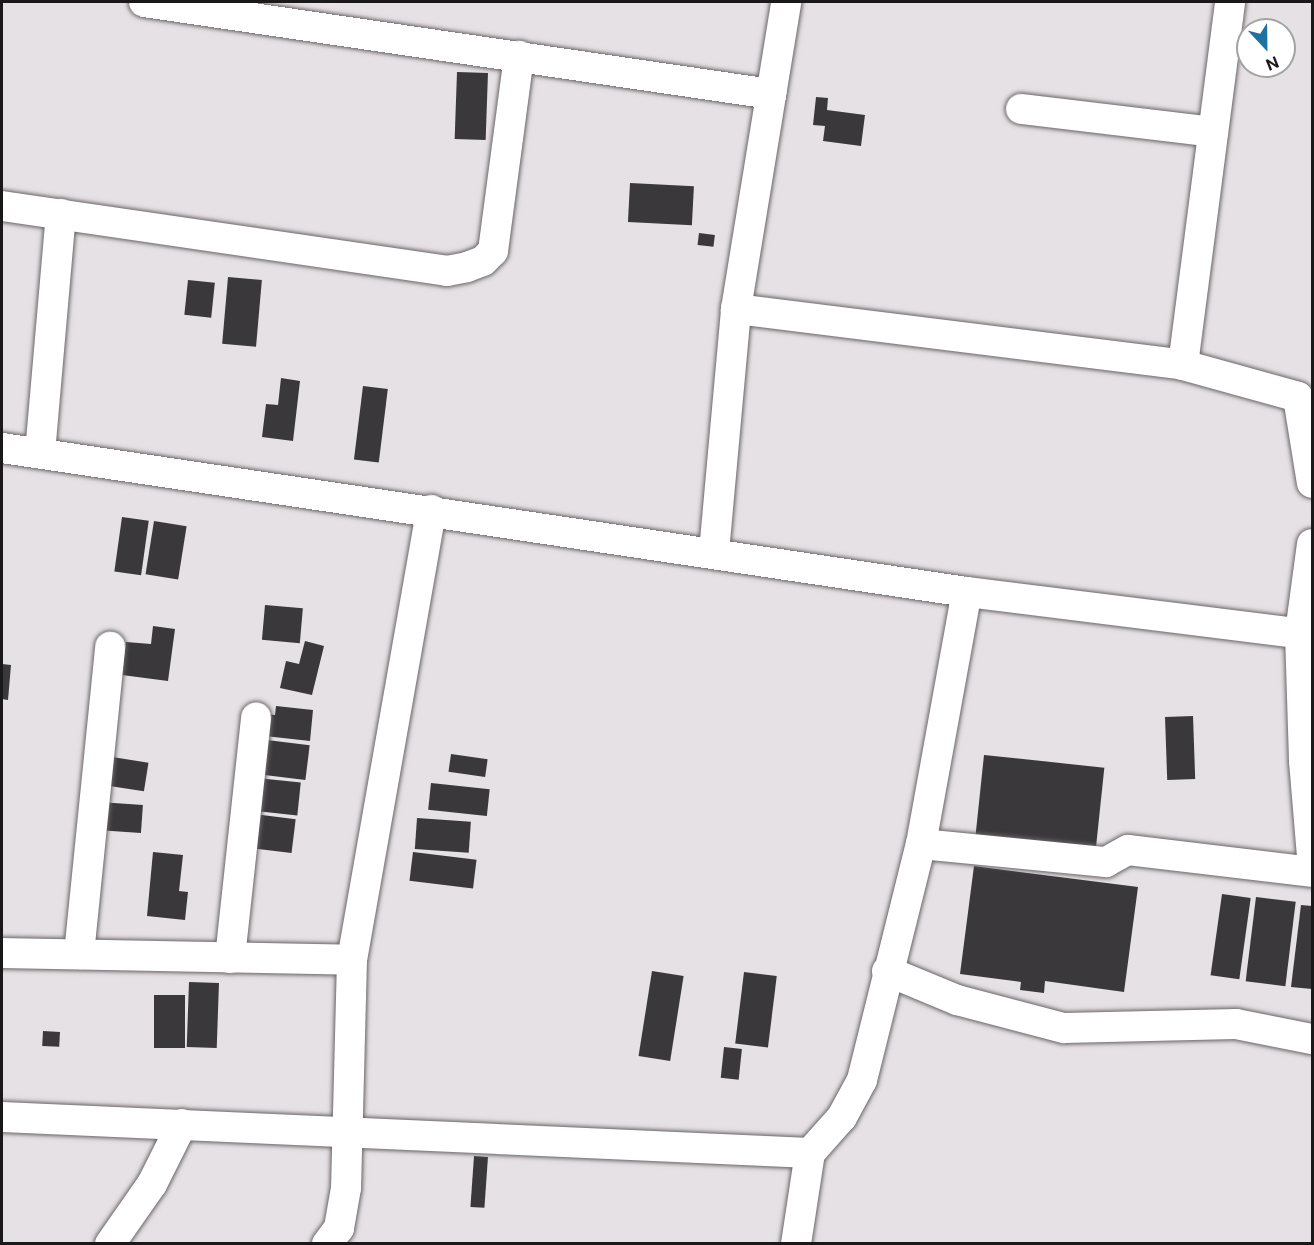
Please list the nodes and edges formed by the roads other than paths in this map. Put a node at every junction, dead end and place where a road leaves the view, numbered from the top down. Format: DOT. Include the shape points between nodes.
graph roads {
  1 [pos="144,2"];
  2 [pos="786,2"];
  3 [pos="1230,2"];
  4 [pos="326,15"];
  5 [pos="519,56"];
  6 [pos="771,94"];
  7 [pos="1021,109"];
  8 [pos="1213,132"];
  9 [pos="2,206"];
  10 [pos="61,214"];
  11 [pos="736,309"];
  12 [pos="1183,365"];
  13 [pos="2,448"];
  14 [pos="40,453"];
  15 [pos="1312,483"];
  16 [pos="431,510"];
  17 [pos="1312,544"];
  18 [pos="714,552"];
  19 [pos="966,592"];
  20 [pos="1306,634"];
  21 [pos="110,647"];
  22 [pos="256,717"];
  23 [pos="921,843"];
  24 [pos="1312,856"];
  25 [pos="1312,872"];
  26 [pos="2,953"];
  27 [pos="79,954"];
  28 [pos="230,958"];
  29 [pos="352,960"];
  30 [pos="887,971"];
  31 [pos="1312,1039"];
  32 [pos="2,1117"];
  33 [pos="182,1124"];
  34 [pos="348,1131"];
  35 [pos="810,1153"];
  36 [pos="110,1244"];
  37 [pos="327,1244"];
  38 [pos="796,1244"];
  1 -- 4 [label="street"];
  2 -- 6 [label="street"];
  3 -- 8 [label="street"];
  4 -- 5 [label="street"];
  5 -- 6 [label="street"];
  5 -- 10 [label="street" via="493,251 483,261 467,267 447,271"];
  6 -- 11 [label="street"];
  7 -- 8 [label="street"];
  8 -- 12 [label="street"];
  9 -- 10 [label="street"];
  10 -- 14 [label="street"];
  11 -- 12 [label="street"];
  11 -- 18 [label="street"];
  12 -- 15 [label="street" via="1298,398"];
  13 -- 14 [label="street"];
  14 -- 16 [label="street"];
  16 -- 18 [label="street"];
  16 -- 29 [label="street"];
  17 -- 20 [label="street"];
  18 -- 19 [label="street"];
  19 -- 20 [label="street"];
  19 -- 23 [label="street"];
  20 -- 24 [label="street" via="1304,761"];
  21 -- 27 [label="street"];
  22 -- 28 [label="street"];
  23 -- 25 [label="street" via="1106,862 1128,850"];
  23 -- 30 [label="street"];
  26 -- 27 [label="street"];
  27 -- 28 [label="street"];
  28 -- 29 [label="street"];
  29 -- 34 [label="street"];
  30 -- 31 [label="street" via="957,1000 1064,1028 1236,1024"];
  30 -- 35 [label="street" via="861,1080 842,1117"];
  32 -- 33 [label="street"];
  33 -- 34 [label="street"];
  33 -- 36 [label="street" via="152,1184"];
  34 -- 35 [label="street"];
  34 -- 37 [label="street" via="346,1188 339,1228"];
  35 -- 38 [label="street"];
}
